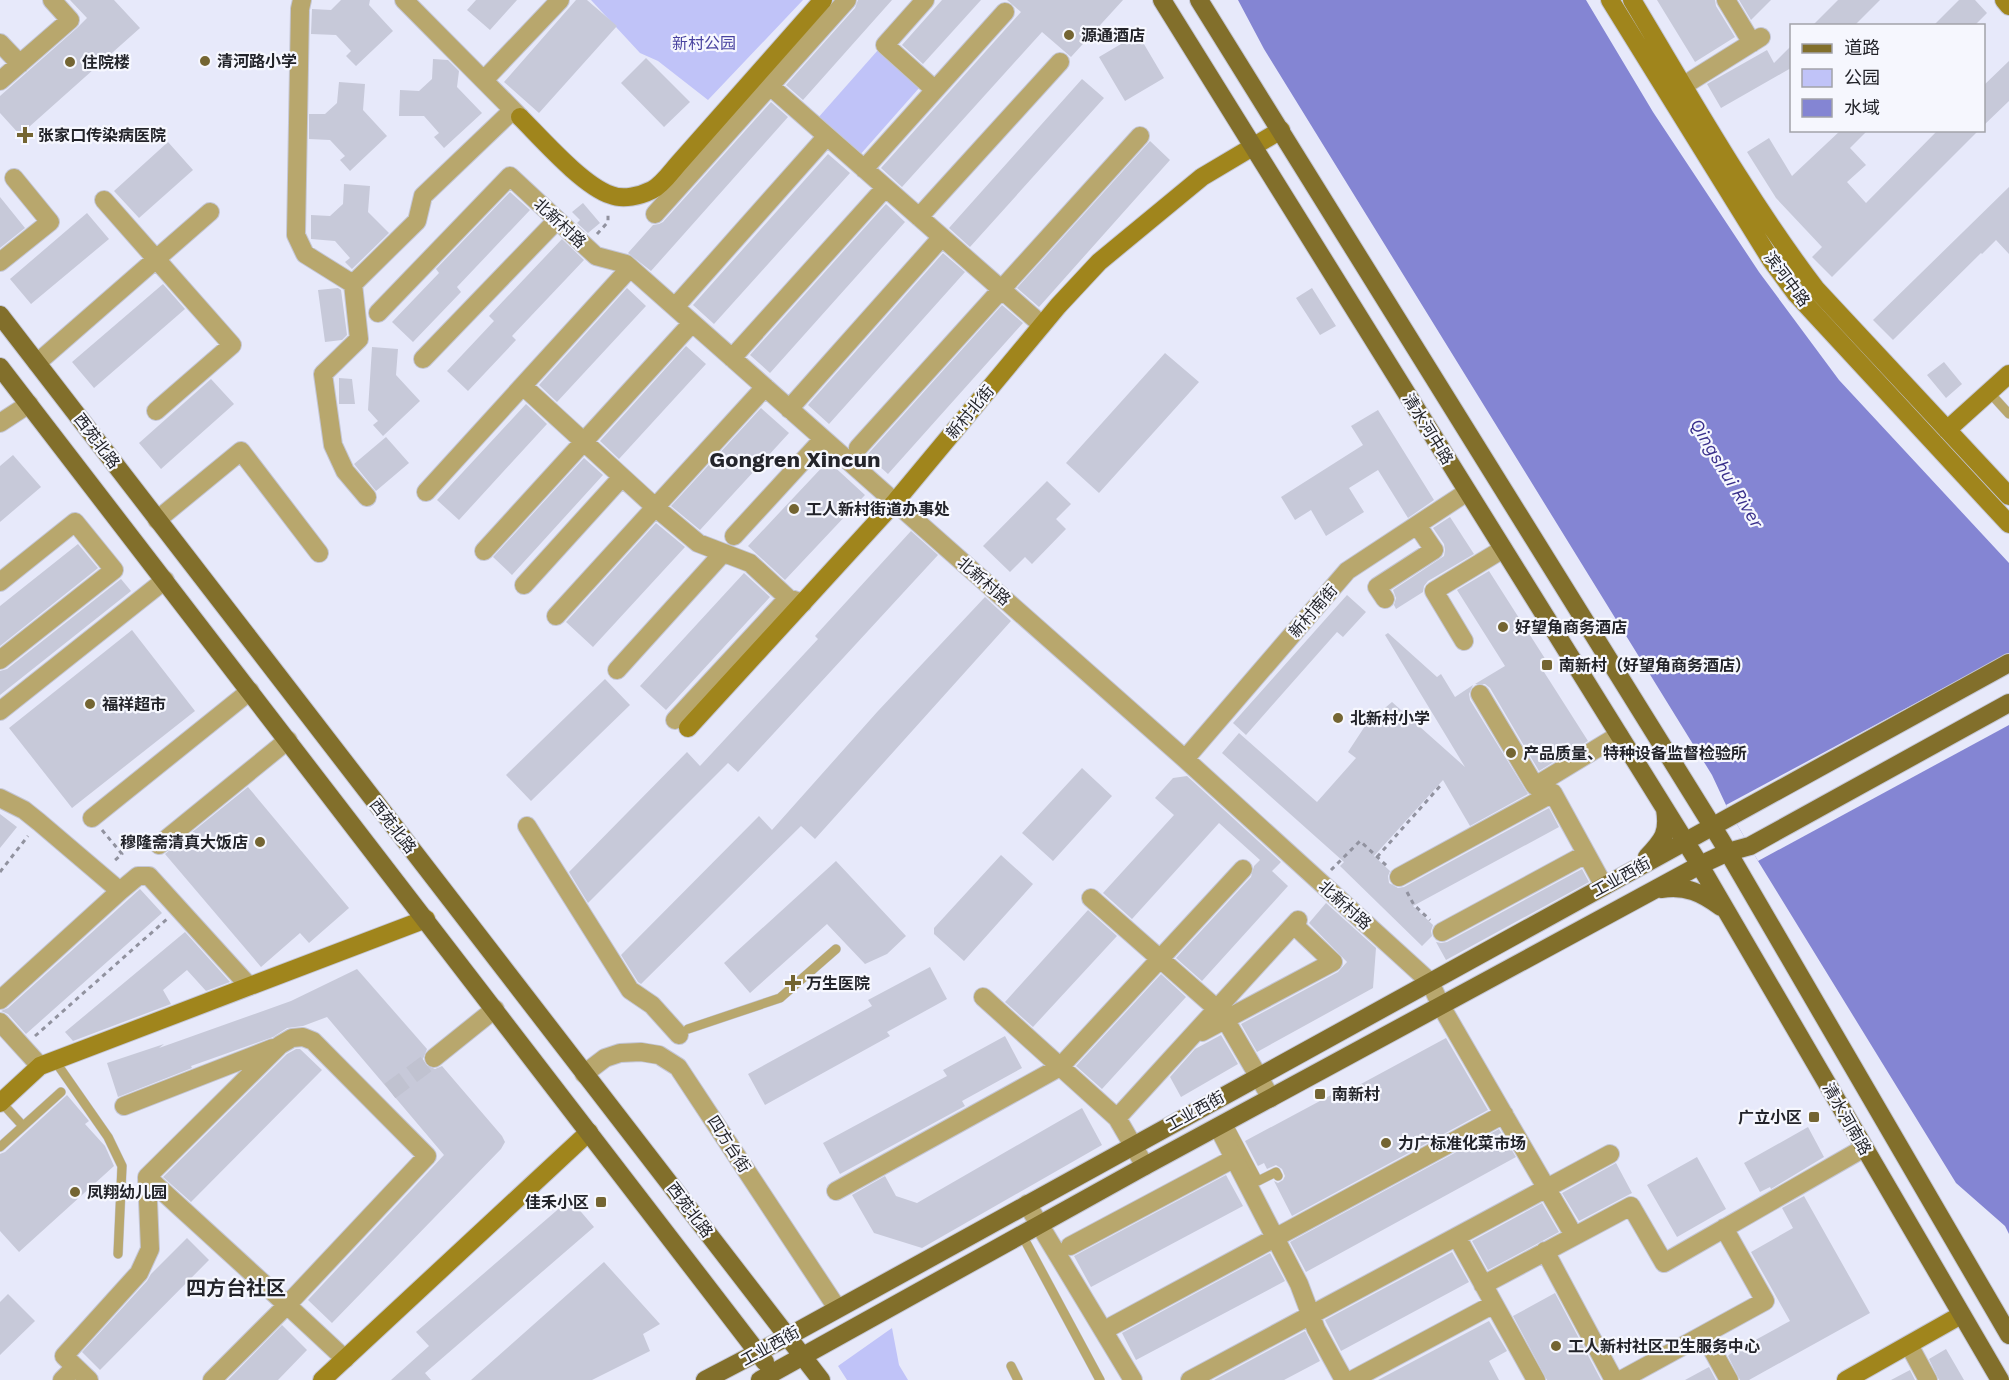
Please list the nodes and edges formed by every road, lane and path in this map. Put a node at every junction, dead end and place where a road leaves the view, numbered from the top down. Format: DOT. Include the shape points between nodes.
graph roads {
  1 [pos="52,0"];
  2 [pos="302,0"];
  3 [pos="560,0"];
  4 [pos="823,0"];
  5 [pos="847,0"];
  6 [pos="925,0"];
  7 [pos="1162,0"];
  8 [pos="1199,0"];
  9 [pos="1611,0"];
  10 [pos="1632,0"];
  11 [pos="1726,0"];
  12 [pos="2004,0"];
  13 [pos="410,2"];
  14 [pos="2009,6"];
  15 [pos="1005,12"];
  16 [pos="0,43"];
  17 [pos="1060,62"];
  18 [pos="20,64"];
  19 [pos="484,80"];
  20 [pos="0,81"];
  21 [pos="770,86"];
  22 [pos="935,90"];
  23 [pos="1676,90"];
  24 [pos="517,114"];
  25 [pos="1281,130"];
  26 [pos="1140,135"];
  27 [pos="827,136"];
  28 [pos="1252,146"];
  29 [pos="864,169"];
  30 [pos="14,178"];
  31 [pos="885,188"];
  32 [pos="612,196"];
  33 [pos="104,200"];
  34 [pos="210,212"];
  35 [pos="655,214"];
  36 [pos="919,217"];
  37 [pos="557,220"];
  38 [pos="942,237"];
  39 [pos="586,247"];
  40 [pos="156,258"];
  41 [pos="0,262"];
  42 [pos="630,268"];
  43 [pos="353,284"];
  44 [pos="1002,290"];
  45 [pos="675,307"];
  46 [pos="378,313"];
  47 [pos="0,315"];
  48 [pos="692,323"];
  49 [pos="1042,325"];
  50 [pos="732,358"];
  51 [pos="423,359"];
  52 [pos="37,363"];
  53 [pos="0,367"];
  54 [pos="2009,374"];
  55 [pos="523,386"];
  56 [pos="765,387"];
  57 [pos="1989,392"];
  58 [pos="28,404"];
  59 [pos="789,408"];
  60 [pos="156,411"];
  61 [pos="2009,414"];
  62 [pos="0,423"];
  63 [pos="1947,430"];
  64 [pos="823,439"];
  65 [pos="584,443"];
  66 [pos="858,448"];
  67 [pos="622,477"];
  68 [pos="426,492"];
  69 [pos="1467,492"];
  70 [pos="2009,496"];
  71 [pos="367,497"];
  72 [pos="895,502"];
  73 [pos="655,507"];
  74 [pos="158,520"];
  75 [pos="2009,524"];
  76 [pos="1417,525"];
  77 [pos="734,536"];
  78 [pos="1503,549"];
  79 [pos="484,551"];
  80 [pos="319,553"];
  81 [pos="723,553"];
  82 [pos="165,580"];
  83 [pos="0,582"];
  84 [pos="524,585"];
  85 [pos="1385,599"];
  86 [pos="795,600"];
  87 [pos="556,616"];
  88 [pos="1464,641"];
  89 [pos="0,660"];
  90 [pos="2009,663"];
  91 [pos="617,670"];
  92 [pos="250,691"];
  93 [pos="1480,694"];
  94 [pos="2009,703"];
  95 [pos="0,711"];
  96 [pos="681,724"];
  97 [pos="1619,735"];
  98 [pos="288,740"];
  99 [pos="1185,759"];
  100 [pos="1441,785"];
  101 [pos="0,798"];
  102 [pos="1701,808"];
  103 [pos="1665,809"];
  104 [pos="1732,816"];
  105 [pos="92,818"];
  106 [pos="39,822"];
  107 [pos="527,826"];
  108 [pos="159,845"];
  109 [pos="1725,846"];
  110 [pos="1750,846"];
  111 [pos="1586,854"];
  112 [pos="1693,854"];
  113 [pos="1377,857"];
  114 [pos="1636,868"];
  115 [pos="1243,869"];
  116 [pos="0,872"];
  117 [pos="100,874"];
  118 [pos="1741,874"];
  119 [pos="1399,878"];
  120 [pos="1604,886"];
  121 [pos="120,891"];
  122 [pos="1653,891"];
  123 [pos="1091,898"];
  124 [pos="1726,911"];
  125 [pos="172,914"];
  126 [pos="426,919"];
  127 [pos="1442,932"];
  128 [pos="836,949"];
  129 [pos="1161,958"];
  130 [pos="1430,982"];
  131 [pos="249,986"];
  132 [pos="983,998"];
  133 [pos="0,1000"];
  134 [pos="1441,1006"];
  135 [pos="495,1009"];
  136 [pos="1221,1014"];
  137 [pos="0,1022"];
  138 [pos="683,1032"];
  139 [pos="280,1045"];
  140 [pos="22,1047"];
  141 [pos="659,1055"];
  142 [pos="434,1058"];
  143 [pos="48,1064"];
  144 [pos="1060,1067"];
  145 [pos="584,1074"];
  146 [pos="1258,1077"];
  147 [pos="390,1091"];
  148 [pos="61,1092"];
  149 [pos="1271,1098"];
  150 [pos="1,1102"];
  151 [pos="375,1102"];
  152 [pos="124,1106"];
  153 [pos="1504,1114"];
  154 [pos="1117,1118"];
  155 [pos="1222,1124"];
  156 [pos="23,1126"];
  157 [pos="589,1132"];
  158 [pos="1133,1146"];
  159 [pos="0,1147"];
  160 [pos="1864,1148"];
  161 [pos="1610,1154"];
  162 [pos="1235,1158"];
  163 [pos="1145,1166"];
  164 [pos="1278,1176"];
  165 [pos="147,1177"];
  166 [pos="1547,1189"];
  167 [pos="836,1191"];
  168 [pos="1027,1204"];
  169 [pos="1039,1225"];
  170 [pos="1569,1227"];
  171 [pos="1724,1228"];
  172 [pos="1022,1235"];
  173 [pos="1457,1237"];
  174 [pos="1276,1239"];
  175 [pos="1070,1246"];
  176 [pos="1545,1251"];
  177 [pos="118,1254"];
  178 [pos="1483,1285"];
  179 [pos="1494,1304"];
  180 [pos="287,1305"];
  181 [pos="837,1308"];
  182 [pos="1311,1314"];
  183 [pos="1961,1315"];
  184 [pos="1112,1326"];
  185 [pos="1704,1335"];
  186 [pos="2009,1335"];
  187 [pos="787,1336"];
  188 [pos="1909,1345"];
  189 [pos="758,1352"];
  190 [pos="803,1357"];
  191 [pos="345,1359"];
  192 [pos="1011,1366"];
  193 [pos="75,1367"];
  194 [pos="770,1378"];
  195 [pos="1539,1379"];
  196 [pos="62,1380"];
  197 [pos="89,1380"];
  198 [pos="212,1380"];
  199 [pos="322,1380"];
  200 [pos="705,1380"];
  201 [pos="821,1380"];
  202 [pos="1018,1380"];
  203 [pos="1100,1380"];
  204 [pos="1133,1380"];
  205 [pos="1190,1380"];
  206 [pos="1344,1380"];
  207 [pos="1352,1380"];
  208 [pos="1614,1380"];
  209 [pos="1622,1380"];
  210 [pos="1729,1380"];
  211 [pos="1846,1380"];
  212 [pos="1928,1380"];
  213 [pos="2000,1380"];
  1 -- 18 [label="street" via="70,20"];
  2 -- 43 [label="street" via="296,235 305,254"];
  3 -- 19 [label="street"];
  4 -- 32 [label="street" via="654,189 632,197"];
  5 -- 21 [label="street"];
  6 -- 22 [label="street" via="885,45"];
  7 -- 28 [label="main road, 清水河中路"];
  8 -- 25 [label="main road, 清水河中路"];
  9 -- 23 [label="street, 滨河中路"];
  10 -- 23 [label="street, 滨河中路"];
  11 -- 23 [label="street" via="1756,40"];
  12 -- 14 [label="street"];
  13 -- 19 [label="street"];
  15 -- 22 [label="street"];
  16 -- 18 [label="street"];
  17 -- 36 [label="street"];
  18 -- 20 [label="street"];
  19 -- 24 [label="street"];
  21 -- 27 [label="street"];
  21 -- 35 [label="street"];
  22 -- 29 [label="street"];
  23 -- 63 [label="street, 滨河中路" via="1816,289"];
  23 -- 75 [label="street, 滨河中路" via="1771,260 1796,294"];
  24 -- 32 [label="street" via="564,161"];
  24 -- 43 [label="street" via="423,196 417,221"];
  25 -- 28 [label="street, 新村北街"];
  25 -- 102 [label="main road, 清水河中路"];
  26 -- 44 [label="street"];
  27 -- 29 [label="street"];
  27 -- 45 [label="street"];
  28 -- 49 [label="street, 新村北街" via="1202,177 1153,215 1099,262"];
  28 -- 69 [label="main road, 清水河中路"];
  29 -- 31 [label="street"];
  30 -- 41 [label="street" via="50,222"];
  31 -- 36 [label="street"];
  31 -- 50 [label="street"];
  32 -- 39 [label="path" via="608,222"];
  33 -- 40 [label="street"];
  34 -- 40 [label="street"];
  36 -- 38 [label="street"];
  37 -- 39 [label="street, 北新村路"];
  37 -- 46 [label="street, 北新村路" via="510,176"];
  37 -- 51 [label="street"];
  38 -- 44 [label="street"];
  38 -- 59 [label="street"];
  39 -- 42 [label="street, 北新村路" via="596,256"];
  40 -- 52 [label="street"];
  40 -- 60 [label="street" via="232,345"];
  42 -- 45 [label="street, 北新村路"];
  42 -- 55 [label="street"];
  43 -- 71 [label="street" via="359,339 323,374 333,446 345,471"];
  44 -- 49 [label="street"];
  44 -- 66 [label="street"];
  45 -- 48 [label="street, 北新村路"];
  47 -- 52 [label="main road, 西苑北路"];
  48 -- 50 [label="street, 北新村路"];
  48 -- 65 [label="street"];
  49 -- 72 [label="street, 新村北街"];
  50 -- 56 [label="street, 北新村路"];
  52 -- 74 [label="main road, 西苑北路"];
  53 -- 58 [label="main road, 西苑北路"];
  54 -- 57 [label="street"];
  55 -- 65 [label="street"];
  55 -- 68 [label="street"];
  56 -- 59 [label="street, 北新村路"];
  56 -- 73 [label="street"];
  57 -- 61 [label="lane"];
  57 -- 63 [label="street"];
  58 -- 62 [label="street"];
  58 -- 82 [label="main road, 西苑北路"];
  59 -- 64 [label="street, 北新村路"];
  63 -- 70 [label="street, 滨河中路"];
  64 -- 72 [label="street, 北新村路"];
  64 -- 77 [label="street"];
  65 -- 67 [label="street"];
  65 -- 79 [label="street"];
  67 -- 73 [label="street"];
  67 -- 84 [label="street"];
  69 -- 76 [label="street, 新村南街"];
  69 -- 78 [label="main road, 清水河中路"];
  72 -- 86 [label="street, 新村北街"];
  72 -- 99 [label="street, 北新村路"];
  73 -- 81 [label="street" via="698,543"];
  73 -- 87 [label="street"];
  74 -- 80 [label="street" via="241,451"];
  74 -- 145 [label="main road, 西苑北路"];
  76 -- 85 [label="street" via="1434,550 1377,587"];
  76 -- 99 [label="street, 新村南街" via="1347,572"];
  78 -- 88 [label="street" via="1434,591"];
  78 -- 97 [label="main road, 清水河中路"];
  81 -- 86 [label="street" via="750,563"];
  81 -- 91 [label="street"];
  82 -- 92 [label="main road, 西苑北路"];
  82 -- 95 [label="street"];
  83 -- 89 [label="street" via="75,522 114,570"];
  86 -- 96 [label="street, 新村北街"];
  90 -- 104 [label="main road"];
  92 -- 98 [label="main road, 西苑北路"];
  92 -- 105 [label="street"];
  93 -- 97 [label="street" via="1535,786"];
  94 -- 110 [label="main road"];
  97 -- 103 [label="main road, 清水河中路"];
  98 -- 108 [label="street"];
  98 -- 126 [label="main road, 西苑北路"];
  99 -- 130 [label="street, 北新村路"];
  100 -- 113 [label="path"];
  101 -- 106 [label="street"];
  102 -- 104 [label="main road" via="1722,817"];
  102 -- 109 [label="main road, 清水河中路"];
  103 -- 112 [label="main road, 清水河中路"];
  103 -- 114 [label="main road" via="1668,825 1661,843"];
  104 -- 112 [label="main road"];
  105 -- 117 [label="path" via="122,854"];
  106 -- 116 [label="path"];
  106 -- 117 [label="street"];
  107 -- 138 [label="street" via="630,990"];
  109 -- 110 [label="main road"];
  109 -- 112 [label="main road"];
  109 -- 118 [label="main road, 清水河南路"];
  110 -- 118 [label="main road" via="1741,856"];
  111 -- 119 [label="street" via="1553,793"];
  111 -- 120 [label="street"];
  111 -- 127 [label="street"];
  112 -- 114 [label="main road, 工业西街"];
  112 -- 122 [label="main road, 工业西街"];
  112 -- 124 [label="main road, 清水河南路"];
  114 -- 120 [label="main road, 工业西街"];
  115 -- 129 [label="street"];
  117 -- 121 [label="street"];
  118 -- 186 [label="main road, 清水河南路"];
  120 -- 130 [label="main road, 工业西街"];
  121 -- 131 [label="street" via="138,876 150,876"];
  121 -- 133 [label="street"];
  122 -- 124 [label="main road" via="1690,889"];
  122 -- 134 [label="main road, 工业西街"];
  123 -- 129 [label="street"];
  124 -- 160 [label="main road, 清水河南路"];
  125 -- 140 [label="path"];
  126 -- 131 [label="street"];
  126 -- 135 [label="main road, 西苑北路"];
  128 -- 138 [label="lane" via="780,998"];
  129 -- 136 [label="street"];
  129 -- 144 [label="street"];
  130 -- 134 [label="street, 北新村路"];
  130 -- 146 [label="main road, 工业西街"];
  131 -- 143 [label="street" via="123,1029"];
  132 -- 144 [label="street"];
  134 -- 149 [label="main road, 工业西街"];
  134 -- 153 [label="street, 北新村路" via="1485,1088"];
  135 -- 142 [label="street"];
  135 -- 157 [label="main road, 西苑北路"];
  136 -- 136 [label="street" via="1296,923 1333,962"];
  136 -- 146 [label="street"];
  136 -- 154 [label="street" via="1190,1038"];
  137 -- 140 [label="street"];
  138 -- 141 [label="street"];
  139 -- 151 [label="street" via="292,1038 313,1041"];
  139 -- 152 [label="street"];
  139 -- 165 [label="street"];
  140 -- 143 [label="street"];
  141 -- 145 [label="street" via="614,1054"];
  141 -- 181 [label="street, 四方台街" via="678,1067"];
  143 -- 150 [label="street"];
  143 -- 177 [label="lane" via="108,1137 122,1166"];
  144 -- 154 [label="street"];
  144 -- 167 [label="street"];
  145 -- 187 [label="main road, 西苑北路"];
  146 -- 149 [label="street"];
  146 -- 158 [label="main road, 工业西街"];
  147 -- 151 [label="street"];
  148 -- 156 [label="lane"];
  149 -- 155 [label="main road, 工业西街"];
  150 -- 156 [label="lane"];
  151 -- 180 [label="street" via="427,1156"];
  153 -- 166 [label="street, 北新村路"];
  153 -- 174 [label="street"];
  154 -- 158 [label="street"];
  155 -- 162 [label="street"];
  155 -- 163 [label="main road, 工业西街"];
  155 -- 164 [label="lane" via="1258,1181 1276,1172"];
  156 -- 159 [label="lane"];
  157 -- 189 [label="main road, 西苑北路"];
  157 -- 191 [label="street"];
  158 -- 163 [label="street"];
  158 -- 168 [label="main road, 工业西街"];
  160 -- 171 [label="street"];
  160 -- 183 [label="main road, 清水河南路"];
  161 -- 166 [label="street"];
  162 -- 174 [label="street"];
  162 -- 175 [label="street"];
  163 -- 169 [label="main road, 工业西街"];
  165 -- 180 [label="street"];
  165 -- 193 [label="street" via="150,1249 139,1273 64,1356"];
  166 -- 170 [label="street, 北新村路"];
  166 -- 173 [label="street"];
  168 -- 169 [label="street"];
  168 -- 181 [label="main road, 工业西街"];
  169 -- 172 [label="main road, 工业西街"];
  169 -- 204 [label="street"];
  171 -- 176 [label="street" via="1664,1263 1631,1206"];
  171 -- 185 [label="street" via="1765,1301"];
  172 -- 190 [label="main road, 工业西街"];
  172 -- 203 [label="lane"];
  173 -- 178 [label="street"];
  173 -- 182 [label="street"];
  174 -- 182 [label="street"];
  174 -- 184 [label="street"];
  176 -- 178 [label="street"];
  176 -- 208 [label="street"];
  178 -- 179 [label="street"];
  179 -- 195 [label="street"];
  179 -- 207 [label="street"];
  180 -- 191 [label="street"];
  180 -- 198 [label="street"];
  181 -- 187 [label="main road, 工业西街"];
  182 -- 205 [label="street"];
  182 -- 206 [label="street"];
  183 -- 188 [label="street"];
  183 -- 213 [label="main road, 清水河南路"];
  185 -- 209 [label="street"];
  185 -- 210 [label="street"];
  187 -- 189 [label="main road, 工业西街"];
  187 -- 190 [label="main road, 西苑北路"];
  188 -- 211 [label="street"];
  188 -- 212 [label="street"];
  189 -- 194 [label="main road, 西苑北路"];
  189 -- 200 [label="main road, 工业西街"];
  190 -- 194 [label="main road, 工业西街"];
  190 -- 201 [label="main road, 西苑北路"];
  191 -- 199 [label="street"];
  192 -- 202 [label="lane"];
  193 -- 196 [label="street"];
  193 -- 197 [label="street"];
}
